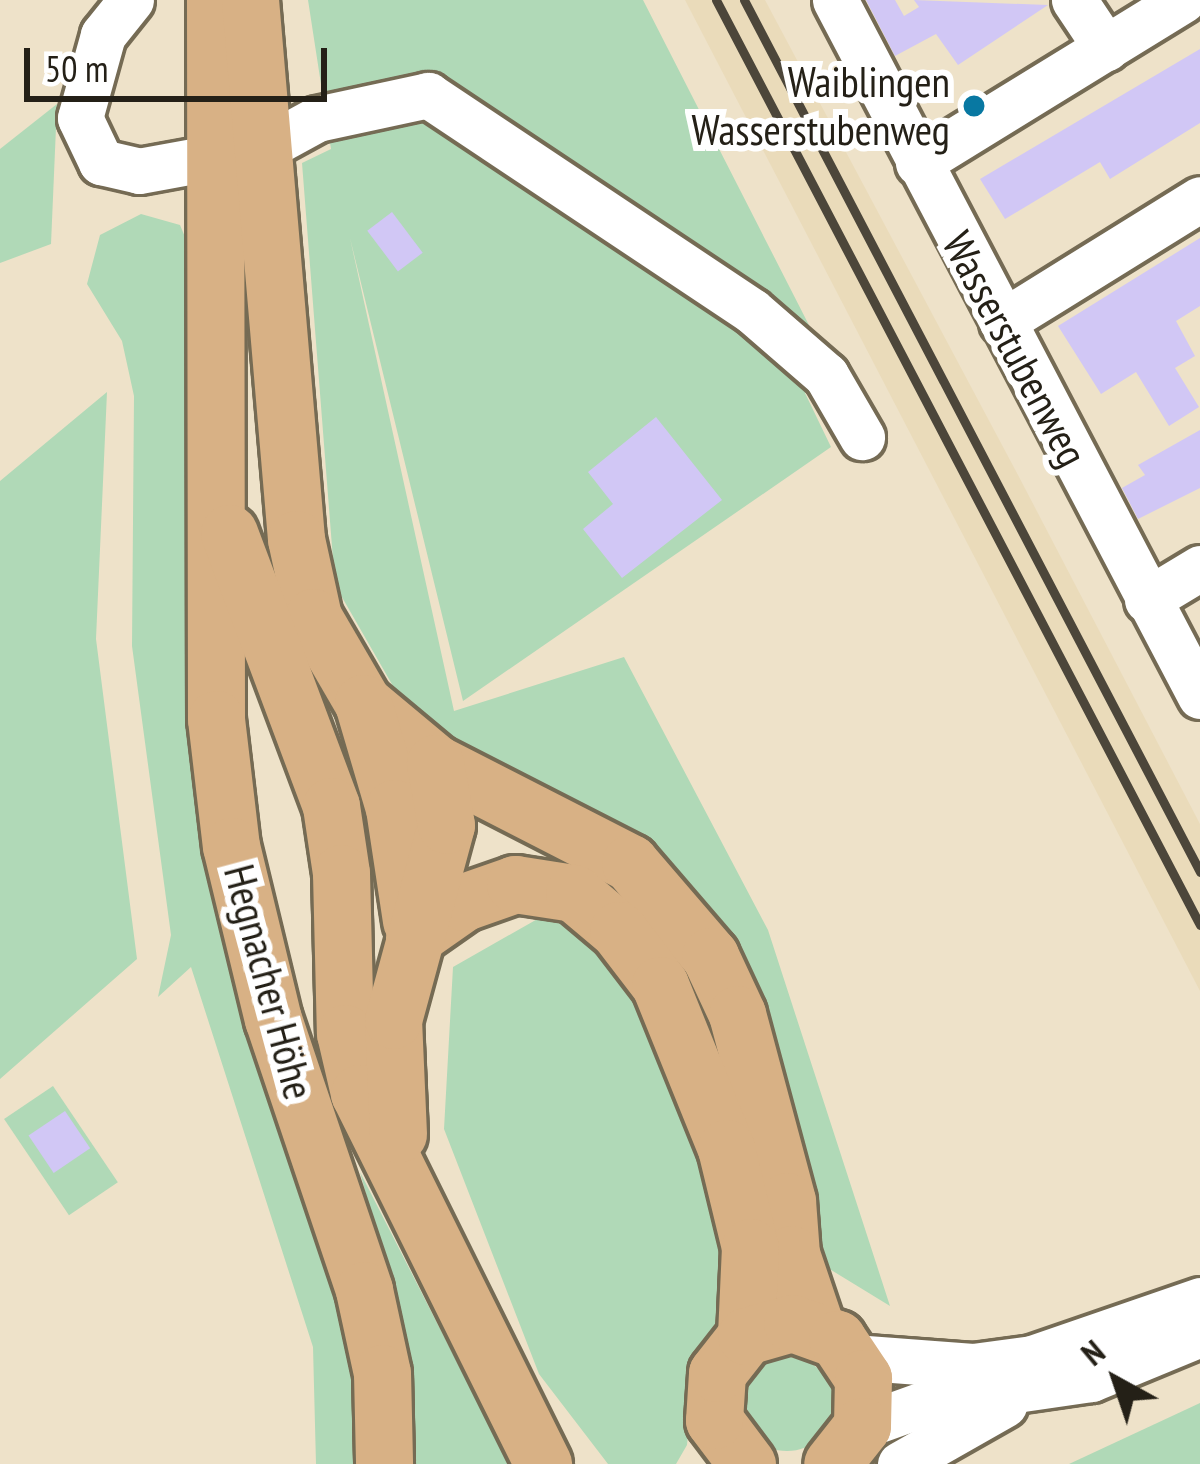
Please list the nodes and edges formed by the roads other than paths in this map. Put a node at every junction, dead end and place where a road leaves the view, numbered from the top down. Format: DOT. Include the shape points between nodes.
graph roads {
  1 [pos="131,0"];
  2 [pos="215,0"];
  3 [pos="250,0"];
  4 [pos="835,0"];
  5 [pos="1074,0"];
  6 [pos="1183,0"];
  7 [pos="1106,48"];
  8 [pos="240,152"];
  9 [pos="917,163"];
  10 [pos="1200,199"];
  11 [pos="1002,322"];
  12 [pos="862,437"];
  13 [pos="214,489"];
  14 [pos="1200,568"];
  15 [pos="1147,600"];
  16 [pos="1200,696"];
  17 [pos="363,703"];
  18 [pos="435,764"];
  19 [pos="414,937"];
  20 [pos="409,1194"];
  21 [pos="1200,1300"];
  22 [pos="1200,1334"];
  23 [pos="746,1336"];
  24 [pos="834,1342"];
  25 [pos="721,1449"];
  26 [pos="865,1451"];
  27 [pos="384,1464"];
  28 [pos="543,1464"];
  1 -- 8 [label="street" via="89,68 80,118 88,146 119,171"];
  2 -- 8 [label="main road, Hegnacher Höhe"];
  3 -- 8 [label="main road, Hegnacher Höhe"];
  4 -- 9 [label="street, Wasserstubenweg"];
  5 -- 7 [label="street"];
  6 -- 7 [label="street"];
  7 -- 9 [label="street"];
  8 -- 12 [label="street" via="317,118 428,95 752,311 826,375"];
  8 -- 13 [label="main road, Hegnacher Höhe"];
  8 -- 17 [label="main road, Hegnacher Höhe" via="313,617"];
  9 -- 11 [label="street, Wasserstubenweg"];
  10 -- 11 [label="street"];
  11 -- 15 [label="street, Wasserstubenweg"];
  13 -- 20 [label="main road, Hegnacher Höhe" via="331,806 345,1033 359,1093"];
  13 -- 27 [label="main road, Hegnacher Höhe" via="212,634 231,846 273,1019 364,1290 382,1373"];
  14 -- 15 [label="street"];
  15 -- 16 [label="street, Wasserstubenweg"];
  17 -- 18 [label="main road, Hegnacher Höhe"];
  17 -- 19 [label="main road, Hegnacher Höhe" via="394,808"];
  18 -- 19 [label="main road, Hegnacher Höhe" via="446,825"];
  18 -- 24 [label="main road, Hegnacher Höhe" via="630,863 710,956 737,1014 787,1201 790,1254"];
  19 -- 20 [label="main road, Hegnacher Höhe" via="393,1020 392,1099"];
  19 -- 23 [label="main road" via="464,902 515,884 574,893 618,930 660,985 726,1148 750,1247"];
  20 -- 28 [label="main road, Hegnacher Höhe"];
  21 -- 24 [label="street" via="1032,1358 973,1366"];
  22 -- 26 [label="street" via="1091,1379 926,1403"];
  23 -- 24 [label="main road" via="768,1326"];
  23 -- 25 [label="main road" via="717,1373"];
  24 -- 26 [label="main road, Hegnacher Höhe" via="863,1378"];
}
